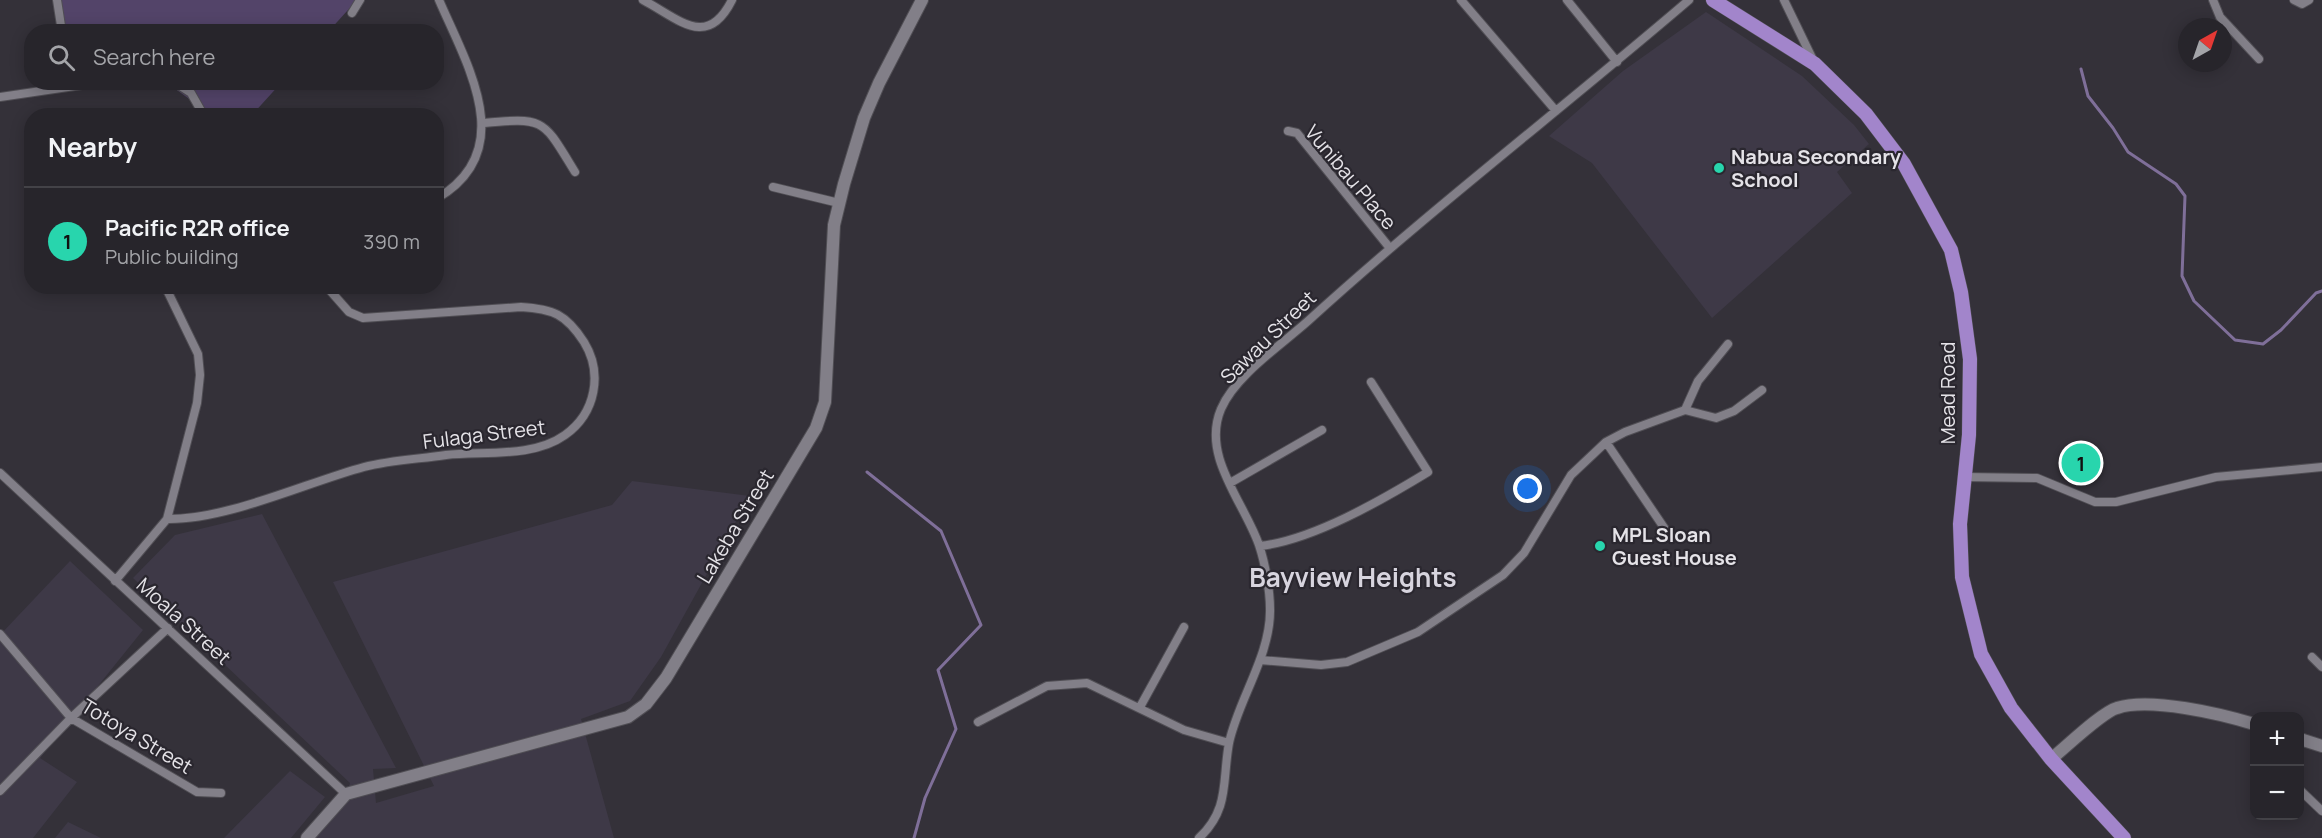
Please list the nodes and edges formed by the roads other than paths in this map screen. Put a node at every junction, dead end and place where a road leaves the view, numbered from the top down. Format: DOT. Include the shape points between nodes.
graph roads {
  1 [pos="58,0"];
  2 [pos="360,0"];
  3 [pos="439,0"];
  4 [pos="643,0"];
  5 [pos="732,0"];
  6 [pos="922,0"];
  7 [pos="1461,0"];
  8 [pos="1567,0"];
  9 [pos="1689,0"];
  10 [pos="1713,0"];
  11 [pos="1784,0"];
  12 [pos="2213,0"];
  13 [pos="2294,0"];
  14 [pos="2309,0"];
  15 [pos="352,13"];
  16 [pos="61,24"];
  17 [pos="2259,59"];
  18 [pos="1617,62"];
  19 [pos="1815,64"];
  20 [pos="37,90"];
  21 [pos="186,90"];
  22 [pos="0,97"];
  23 [pos="199,108"];
  24 [pos="1556,111"];
  25 [pos="484,123"];
  26 [pos="1288,131"];
  27 [pos="575,172"];
  28 [pos="773,188"];
  29 [pos="444,194"];
  30 [pos="839,203"];
  31 [pos="1389,248"];
  32 [pos="169,294"];
  33 [pos="333,294"];
  34 [pos="1728,344"];
  35 [pos="1371,382"];
  36 [pos="1762,390"];
  37 [pos="1685,410"];
  38 [pos="1322,430"];
  39 [pos="1606,442"];
  40 [pos="2322,467"];
  41 [pos="0,473"];
  42 [pos="1963,477"];
  43 [pos="1230,483"];
  44 [pos="167,519"];
  45 [pos="1669,535"];
  46 [pos="1260,546"];
  47 [pos="116,581"];
  48 [pos="1184,627"];
  49 [pos="168,628"];
  50 [pos="0,634"];
  51 [pos="2312,657"];
  52 [pos="1260,660"];
  53 [pos="2322,667"];
  54 [pos="1140,707"];
  55 [pos="71,718"];
  56 [pos="978,722"];
  57 [pos="2250,723"];
  58 [pos="2304,740"];
  59 [pos="1229,743"];
  60 [pos="2322,746"];
  61 [pos="2051,759"];
  62 [pos="0,791"];
  63 [pos="221,793"];
  64 [pos="346,794"];
  65 [pos="2304,798"];
  66 [pos="2322,812"];
  67 [pos="307,838"];
  68 [pos="1199,838"];
  69 [pos="2124,838"];
  1 -- 16 [label="street"];
  2 -- 15 [label="street"];
  3 -- 25 [label="street" via="477,92"];
  4 -- 5 [label="street" via="702,29 716,24"];
  6 -- 30 [label="main road, Lakeba Street" via="868,109"];
  7 -- 24 [label="street"];
  8 -- 18 [label="street"];
  9 -- 18 [label="street, Sawau Street"];
  10 -- 19 [label="main road, Mead Road"];
  11 -- 19 [label="street"];
  12 -- 17 [label="street" via="2220,17"];
  13 -- 14 [label="street" via="2301,4"];
  18 -- 24 [label="street, Sawau Street"];
  19 -- 42 [label="main road, Mead Road" via="1889,142 1951,250 1970,359 1969,435"];
  20 -- 22 [label="street"];
  21 -- 23 [label="street"];
  24 -- 31 [label="street, Sawau Street"];
  25 -- 27 [label="street" via="525,119 542,126"];
  25 -- 29 [label="street" via="471,168 461,182"];
  26 -- 31 [label="street, Vunibau Place" via="1297,133"];
  28 -- 30 [label="street"];
  30 -- 64 [label="main road, Lakeba Street" via="834,225 825,402 816,428 666,678 646,704 628,717"];
  31 -- 43 [label="street, Sawau Street" via="1231,392 1216,426 1216,450"];
  32 -- 44 [label="street" via="198,354 200,375 197,403"];
  33 -- 44 [label="street, Fulaga Street" via="349,312 363,318 521,307 546,309 564,317 577,331 594,362 596,376 583,416 567,434 547,446 365,467 204,517"];
  34 -- 37 [label="street" via="1698,381"];
  35 -- 46 [label="street" via="1428,472 1348,516 1285,541"];
  36 -- 37 [label="street" via="1734,411 1716,418"];
  37 -- 39 [label="street"];
  38 -- 43 [label="street"];
  39 -- 45 [label="street"];
  39 -- 52 [label="street" via="1571,475 1524,553 1503,574 1444,617 1419,632 1347,662 1320,665"];
  40 -- 42 [label="street" via="2216,477 2116,502 2095,501 2037,478"];
  41 -- 47 [label="street, Moala Street"];
  42 -- 61 [label="main road, Mead Road" via="1962,577 1981,654 2011,708"];
  43 -- 46 [label="street, Sawau Street"];
  44 -- 47 [label="street"];
  46 -- 52 [label="street, Sawau Street" via="1270,610"];
  47 -- 49 [label="street, Moala Street"];
  48 -- 54 [label="street"];
  49 -- 55 [label="street"];
  49 -- 64 [label="street, Moala Street"];
  50 -- 55 [label="street, Totoya Street"];
  51 -- 53 [label="street"];
  52 -- 59 [label="street, Sawau Street"];
  54 -- 56 [label="street" via="1088,683 1067,683 1047,686"];
  54 -- 59 [label="street" via="1184,730"];
  55 -- 62 [label="street"];
  55 -- 63 [label="street, Totoya Street" via="197,792"];
  57 -- 61 [label="main road" via="2213,713 2152,705 2116,708"];
  58 -- 60 [label="main road"];
  59 -- 68 [label="street, Sawau Street" via="1222,807"];
  61 -- 69 [label="main road, Mead Road"];
  64 -- 67 [label="main road"];
  65 -- 66 [label="street"];
}
